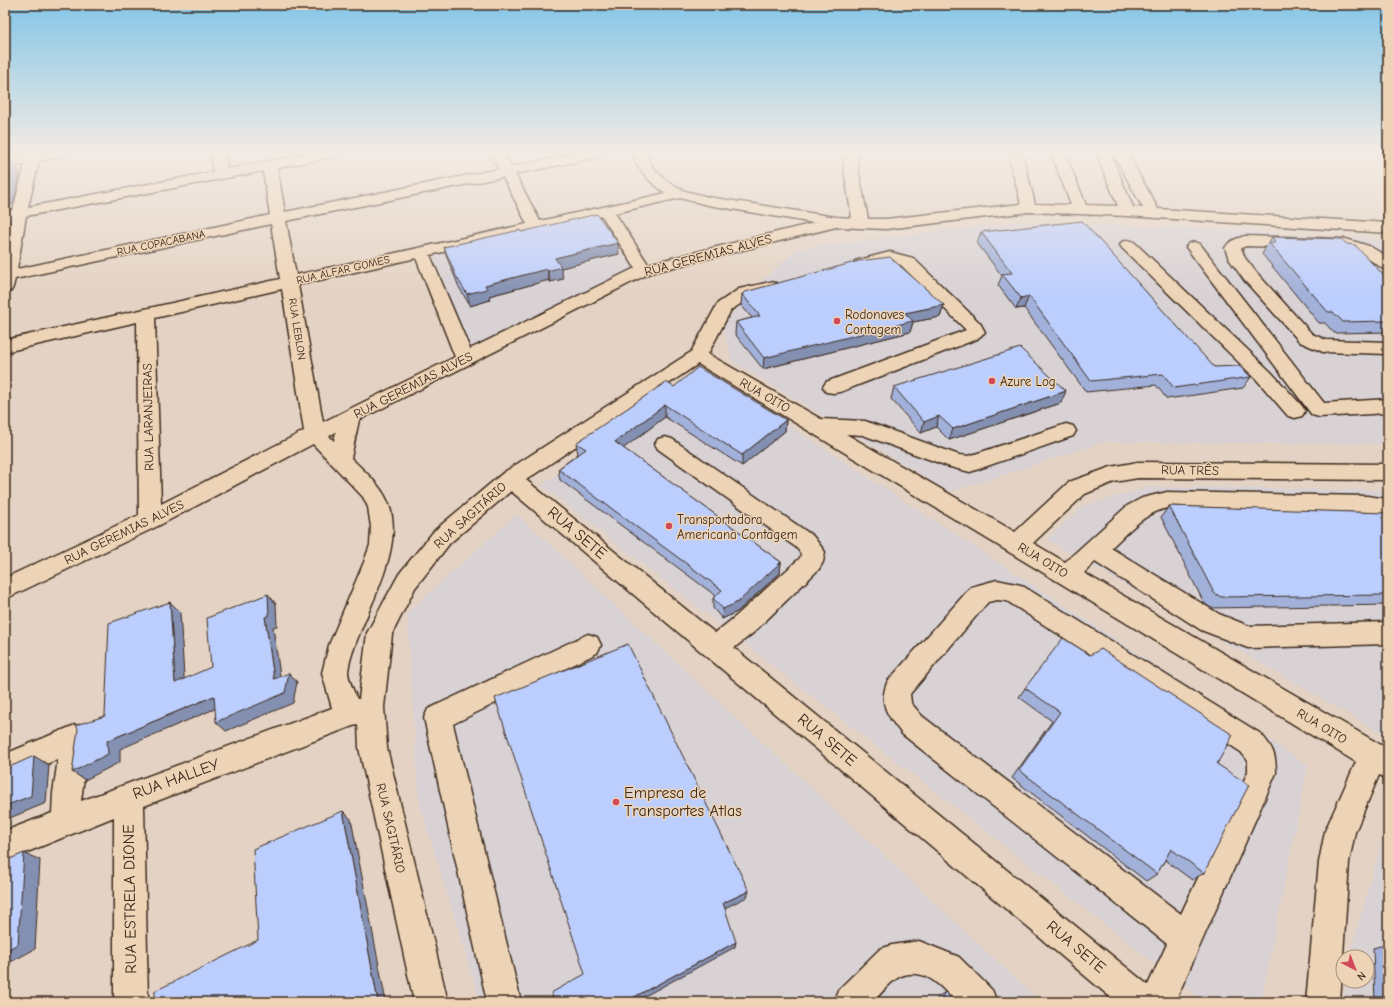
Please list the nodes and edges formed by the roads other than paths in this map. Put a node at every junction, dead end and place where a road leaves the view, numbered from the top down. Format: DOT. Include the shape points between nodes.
graph roads {
  1 [pos="18,200"];
  2 [pos="88,200"];
  3 [pos="275,200"];
  4 [pos="366,200"];
  5 [pos="521,200"];
  6 [pos="654,200"];
  7 [pos="704,200"];
  8 [pos="856,200"];
  9 [pos="1028,200"];
  10 [pos="1076,200"];
  11 [pos="1122,200"];
  12 [pos="1146,200"];
  13 [pos="1030,208"];
  14 [pos="1080,209"];
  15 [pos="606,211"];
  16 [pos="1127,211"];
  17 [pos="1153,213"];
  18 [pos="12,215"];
  19 [pos="278,218"];
  20 [pos="836,222"];
  21 [pos="861,224"];
  22 [pos="536,227"];
  23 [pos="1388,228"];
  24 [pos="1128,245"];
  25 [pos="421,252"];
  26 [pos="1237,259"];
  27 [pos="1388,265"];
  28 [pos="844,268"];
  29 [pos="644,270"];
  30 [pos="1216,276"];
  31 [pos="1250,276"];
  32 [pos="6,280"];
  33 [pos="290,282"];
  34 [pos="783,284"];
  35 [pos="146,314"];
  36 [pos="5,346"];
  37 [pos="1388,348"];
  38 [pos="698,356"];
  39 [pos="465,359"];
  40 [pos="833,387"];
  41 [pos="1388,406"];
  42 [pos="1295,411"];
  43 [pos="350,417"];
  44 [pos="818,426"];
  45 [pos="1066,431"];
  46 [pos="315,434"];
  47 [pos="665,444"];
  48 [pos="340,459"];
  49 [pos="1388,472"];
  50 [pos="511,478"];
  51 [pos="1388,508"];
  52 [pos="150,520"];
  53 [pos="1017,544"];
  54 [pos="1094,549"];
  55 [pos="1068,574"];
  56 [pos="5,589"];
  57 [pos="1388,633"];
  58 [pos="588,645"];
  59 [pos="716,648"];
  60 [pos="360,711"];
  61 [pos="1381,761"];
  62 [pos="5,768"];
  63 [pos="129,797"];
  64 [pos="66,821"];
  65 [pos="5,846"];
  66 [pos="1187,939"];
  67 [pos="131,1002"];
  68 [pos="431,1002"];
  69 [pos="504,1002"];
  70 [pos="850,1002"];
  71 [pos="980,1002"];
  72 [pos="1142,1002"];
  73 [pos="1158,1002"];
  74 [pos="1323,1002"];
  1 -- 18 [label="street"];
  2 -- 18 [label="street"];
  3 -- 19 [label="street, RUA LEBLON"];
  4 -- 19 [label="street, RUA COPACABANA"];
  5 -- 22 [label="street"];
  6 -- 15 [label="street, RUA ALFAR GOMES"];
  7 -- 20 [label="street"];
  8 -- 21 [label="street"];
  9 -- 13 [label="street"];
  10 -- 14 [label="street"];
  11 -- 16 [label="street"];
  12 -- 17 [label="street"];
  13 -- 14 [label="street"];
  13 -- 21 [label="street" via="921,221"];
  14 -- 16 [label="street"];
  15 -- 22 [label="street, RUA ALFAR GOMES"];
  15 -- 29 [label="street"];
  16 -- 17 [label="street"];
  17 -- 23 [label="street"];
  18 -- 32 [label="street"];
  19 -- 32 [label="street, RUA COPACABANA"];
  19 -- 33 [label="street, RUA LEBLON"];
  20 -- 21 [label="street"];
  20 -- 29 [label="street, RUA GEREMIAS ALVES"];
  22 -- 25 [label="street, RUA ALFAR GOMES"];
  24 -- 42 [label="street" via="1264,376"];
  25 -- 33 [label="street, RUA ALFAR GOMES"];
  25 -- 39 [label="street"];
  26 -- 27 [label="street" via="1233,248 1245,241 1346,244 1375,253"];
  26 -- 30 [label="street" via="1199,253"];
  26 -- 31 [label="street"];
  28 -- 40 [label="street" via="890,257 907,261 974,327 976,332"];
  29 -- 39 [label="street, RUA GEREMIAS ALVES"];
  30 -- 31 [label="street"];
  30 -- 41 [label="street" via="1319,410"];
  31 -- 37 [label="street" via="1306,338 1315,344"];
  33 -- 35 [label="street, RUA ALFAR GOMES"];
  33 -- 46 [label="street, RUA LEBLON"];
  34 -- 38 [label="street, RUA SAGITÁRIO" via="745,293 724,307"];
  35 -- 36 [label="street, RUA ALFAR GOMES"];
  35 -- 52 [label="street, RUA LARANJEIRAS"];
  38 -- 44 [label="street, RUA OITO"];
  38 -- 50 [label="street, RUA SAGITÁRIO"];
  39 -- 43 [label="street, RUA GEREMIAS ALVES"];
  43 -- 46 [label="street, RUA GEREMIAS ALVES"];
  43 -- 48 [label="street"];
  44 -- 45 [label="street" via="865,428 957,462 970,464"];
  44 -- 53 [label="street, RUA OITO"];
  46 -- 48 [label="street"];
  46 -- 52 [label="street, RUA GEREMIAS ALVES"];
  47 -- 59 [label="street" via="806,542 813,552 811,562 744,626"];
  48 -- 60 [label="street" via="371,492 379,507 382,527 381,545 376,562 342,645 335,673"];
  49 -- 53 [label="street, RUA TRÊS" via="1138,470 1111,475 1077,488"];
  50 -- 59 [label="street, RUA SETE"];
  50 -- 60 [label="street, RUA SAGITÁRIO" via="442,537 407,581 380,633"];
  51 -- 54 [label="street" via="1367,504 1167,500 1150,504 1135,512"];
  52 -- 56 [label="street, RUA GEREMIAS ALVES"];
  53 -- 55 [label="street, RUA OITO"];
  54 -- 55 [label="street"];
  54 -- 57 [label="street" via="1210,622 1248,637"];
  55 -- 61 [label="street, RUA OITO"];
  58 -- 69 [label="street" via="438,718"];
  59 -- 72 [label="street, RUA SETE"];
  60 -- 63 [label="street, RUA HALLEY"];
  60 -- 68 [label="street, RUA SAGITÁRIO" via="373,748"];
  61 -- 74 [label="street" via="1340,831 1334,862"];
  62 -- 64 [label="street" via="75,738 67,793"];
  63 -- 64 [label="street, RUA HALLEY"];
  63 -- 67 [label="street, RUA ESTRELA DIONE"];
  64 -- 65 [label="street, RUA HALLEY"];
  66 -- 66 [label="street" via="1262,774 1262,758 1251,743 1012,592 996,590 980,594 897,690 898,708 912,725"];
  66 -- 73 [label="street"];
  70 -- 71 [label="street" via="892,961 919,957 947,969"];
}
